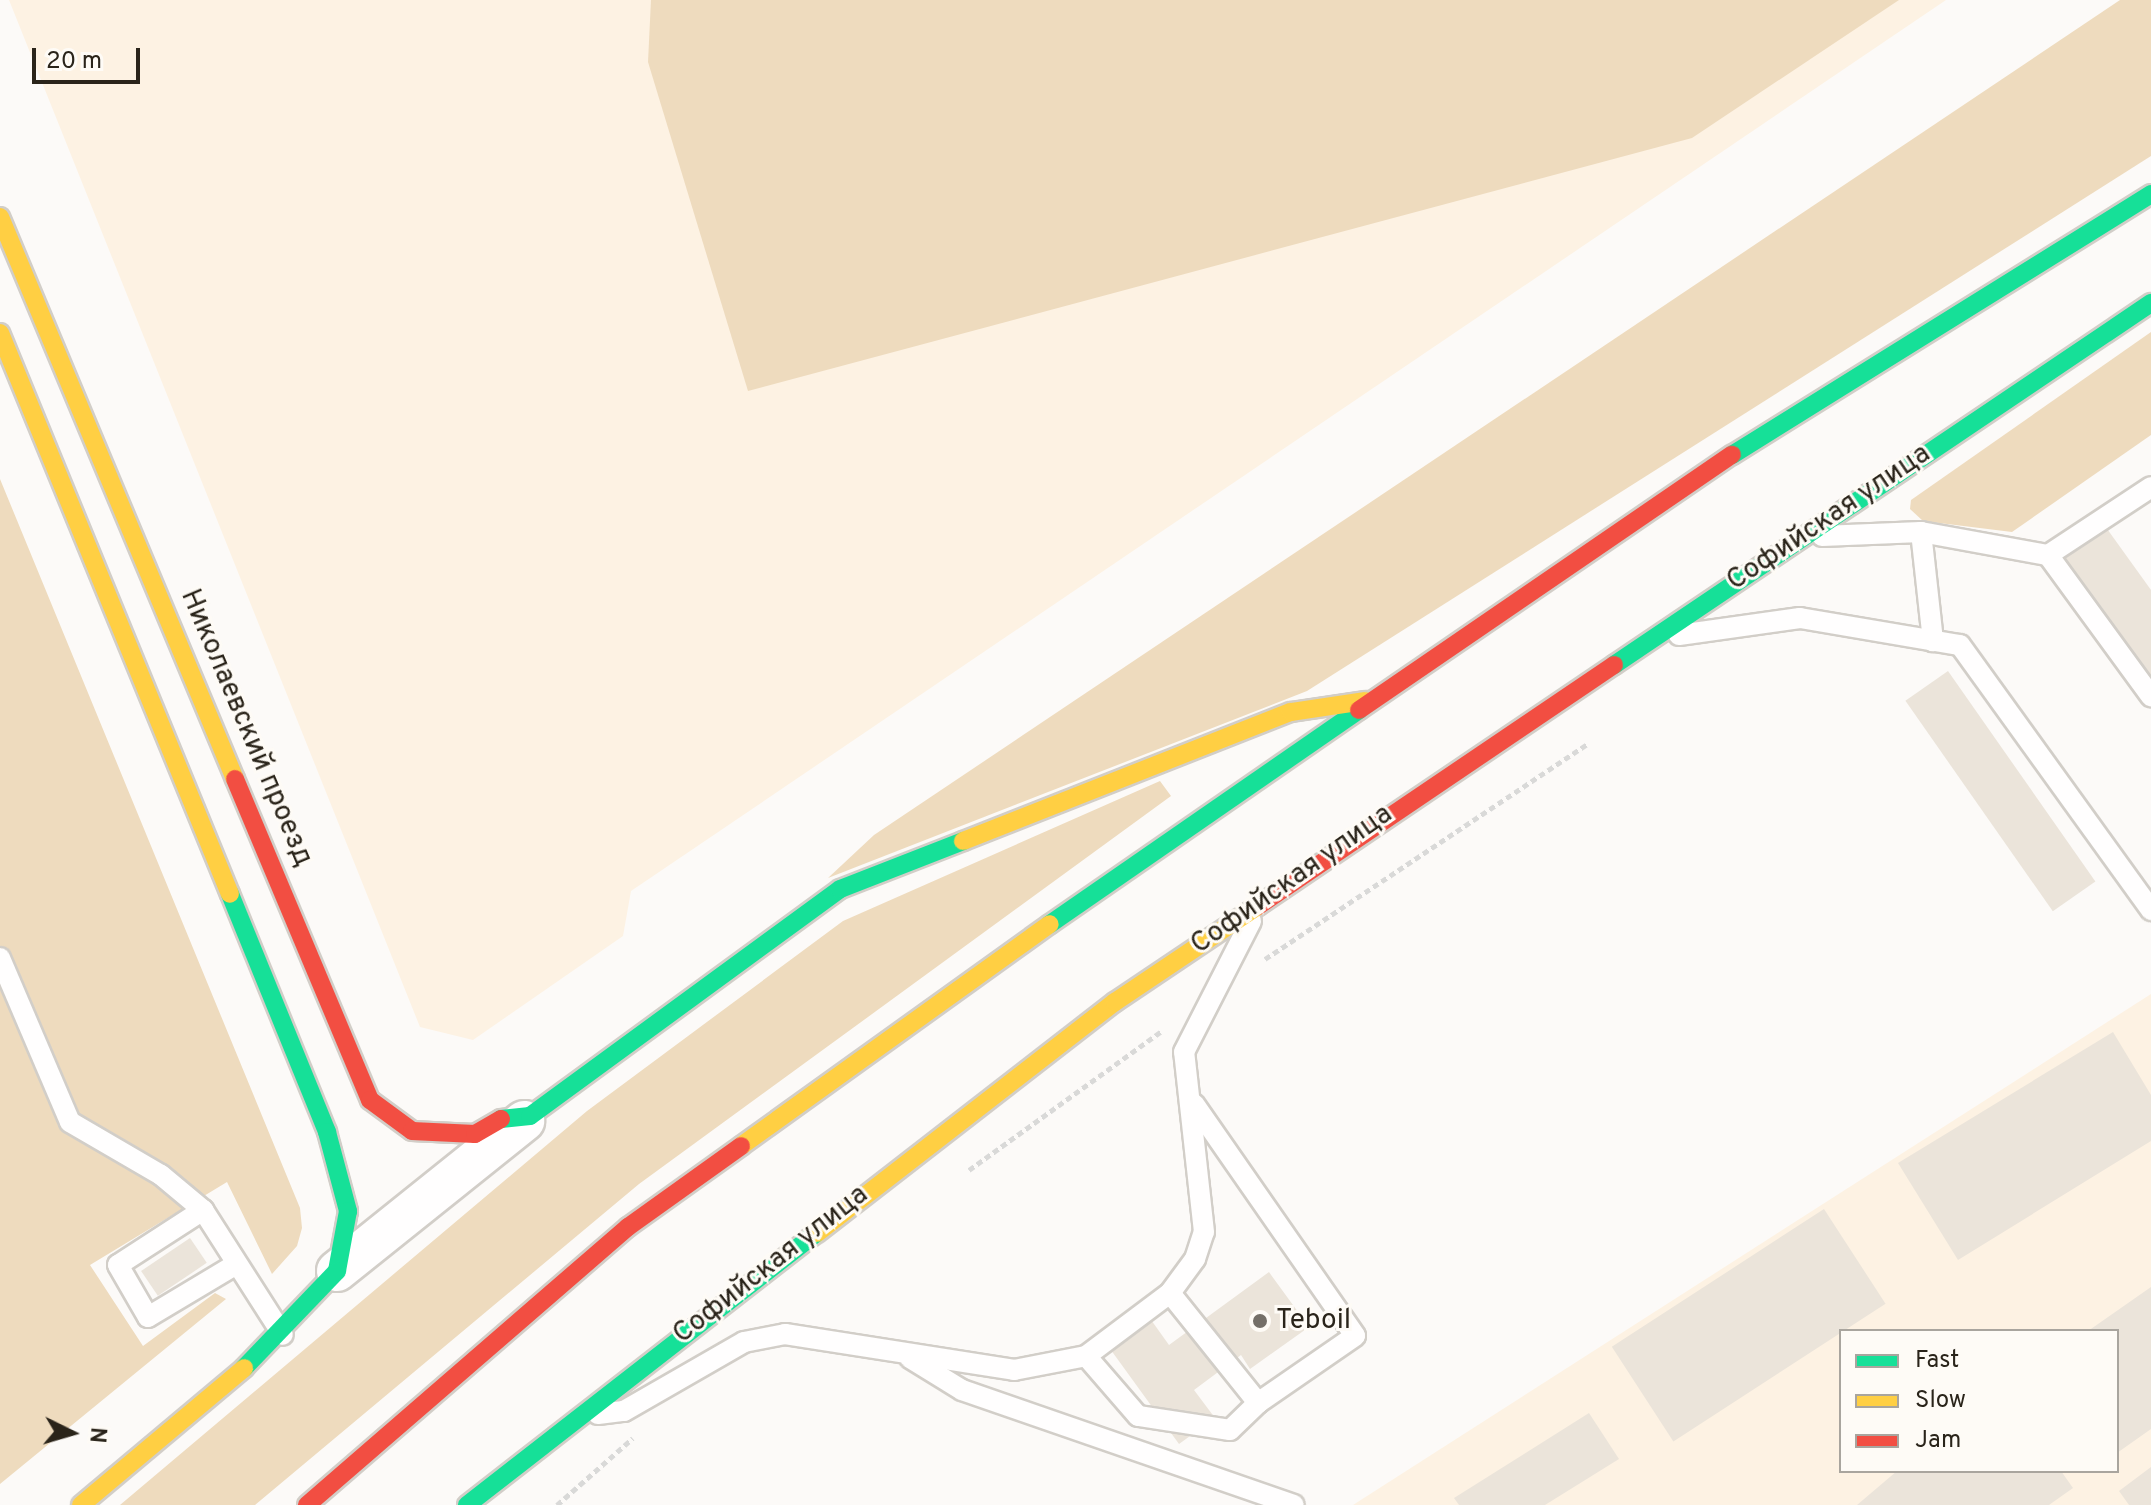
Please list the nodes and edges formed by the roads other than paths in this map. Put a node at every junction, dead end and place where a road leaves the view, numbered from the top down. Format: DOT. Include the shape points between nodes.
graph roads {
  1 [pos="2151,194"];
  2 [pos="0,217"];
  3 [pos="2151,303"];
  4 [pos="0,333"];
  5 [pos="2150,489"];
  6 [pos="1921,532"];
  7 [pos="1802,537"];
  8 [pos="2048,555"];
  9 [pos="1645,640"];
  10 [pos="1933,641"];
  11 [pos="2151,696"];
  12 [pos="1365,701"];
  13 [pos="1262,900"];
  14 [pos="2151,910"];
  15 [pos="0,958"];
  16 [pos="1191,1100"];
  17 [pos="530,1116"];
  18 [pos="203,1210"];
  19 [pos="235,1265"];
  20 [pos="337,1271"];
  21 [pos="1170,1293"];
  22 [pos="283,1335"];
  23 [pos="900,1351"];
  24 [pos="1086,1356"];
  25 [pos="1258,1403"];
  26 [pos="578,1415"];
  27 [pos="81,1505"];
  28 [pos="307,1505"];
  29 [pos="467,1505"];
  30 [pos="1294,1505"];
  1 -- 12 [label="main road" via="1714,466"];
  2 -- 17 [label="main road, Николаевский проезд" via="370,1100 412,1131 475,1134 507,1116"];
  3 -- 7 [label="main road, Софийская улица"];
  4 -- 20 [label="main road" via="327,1132 348,1211"];
  5 -- 8 [label="lane"];
  6 -- 7 [label="lane"];
  6 -- 8 [label="lane"];
  6 -- 10 [label="lane"];
  7 -- 9 [label="main road, Софийская улица"];
  8 -- 11 [label="lane"];
  9 -- 10 [label="lane" via="1800,618"];
  9 -- 13 [label="main road, Софийская улица"];
  10 -- 14 [label="lane" via="1960,645"];
  12 -- 17 [label="main road" via="1291,712 840,889"];
  12 -- 28 [label="main road" via="628,1227"];
  13 -- 16 [label="lane" via="1184,1052"];
  13 -- 26 [label="main road, Софийская улица" via="1115,1002"];
  15 -- 18 [label="lane" via="70,1122 161,1175"];
  16 -- 21 [label="lane" via="1204,1232"];
  16 -- 25 [label="lane" via="1355,1336"];
  17 -- 20 [label="street"];
  18 -- 19 [label="lane"];
  18 -- 19 [label="lane" via="118,1265 148,1317"];
  19 -- 22 [label="lane"];
  20 -- 22 [label="main road"];
  21 -- 24 [label="lane"];
  21 -- 25 [label="lane"];
  22 -- 27 [label="main road"];
  23 -- 24 [label="lane" via="1014,1370 1056,1368"];
  23 -- 26 [label="lane" via="785,1334 744,1342 624,1411"];
  23 -- 30 [label="lane" via="962,1390"];
  24 -- 25 [label="lane" via="1138,1416 1230,1430"];
  26 -- 29 [label="main road, Софийская улица"];
}
